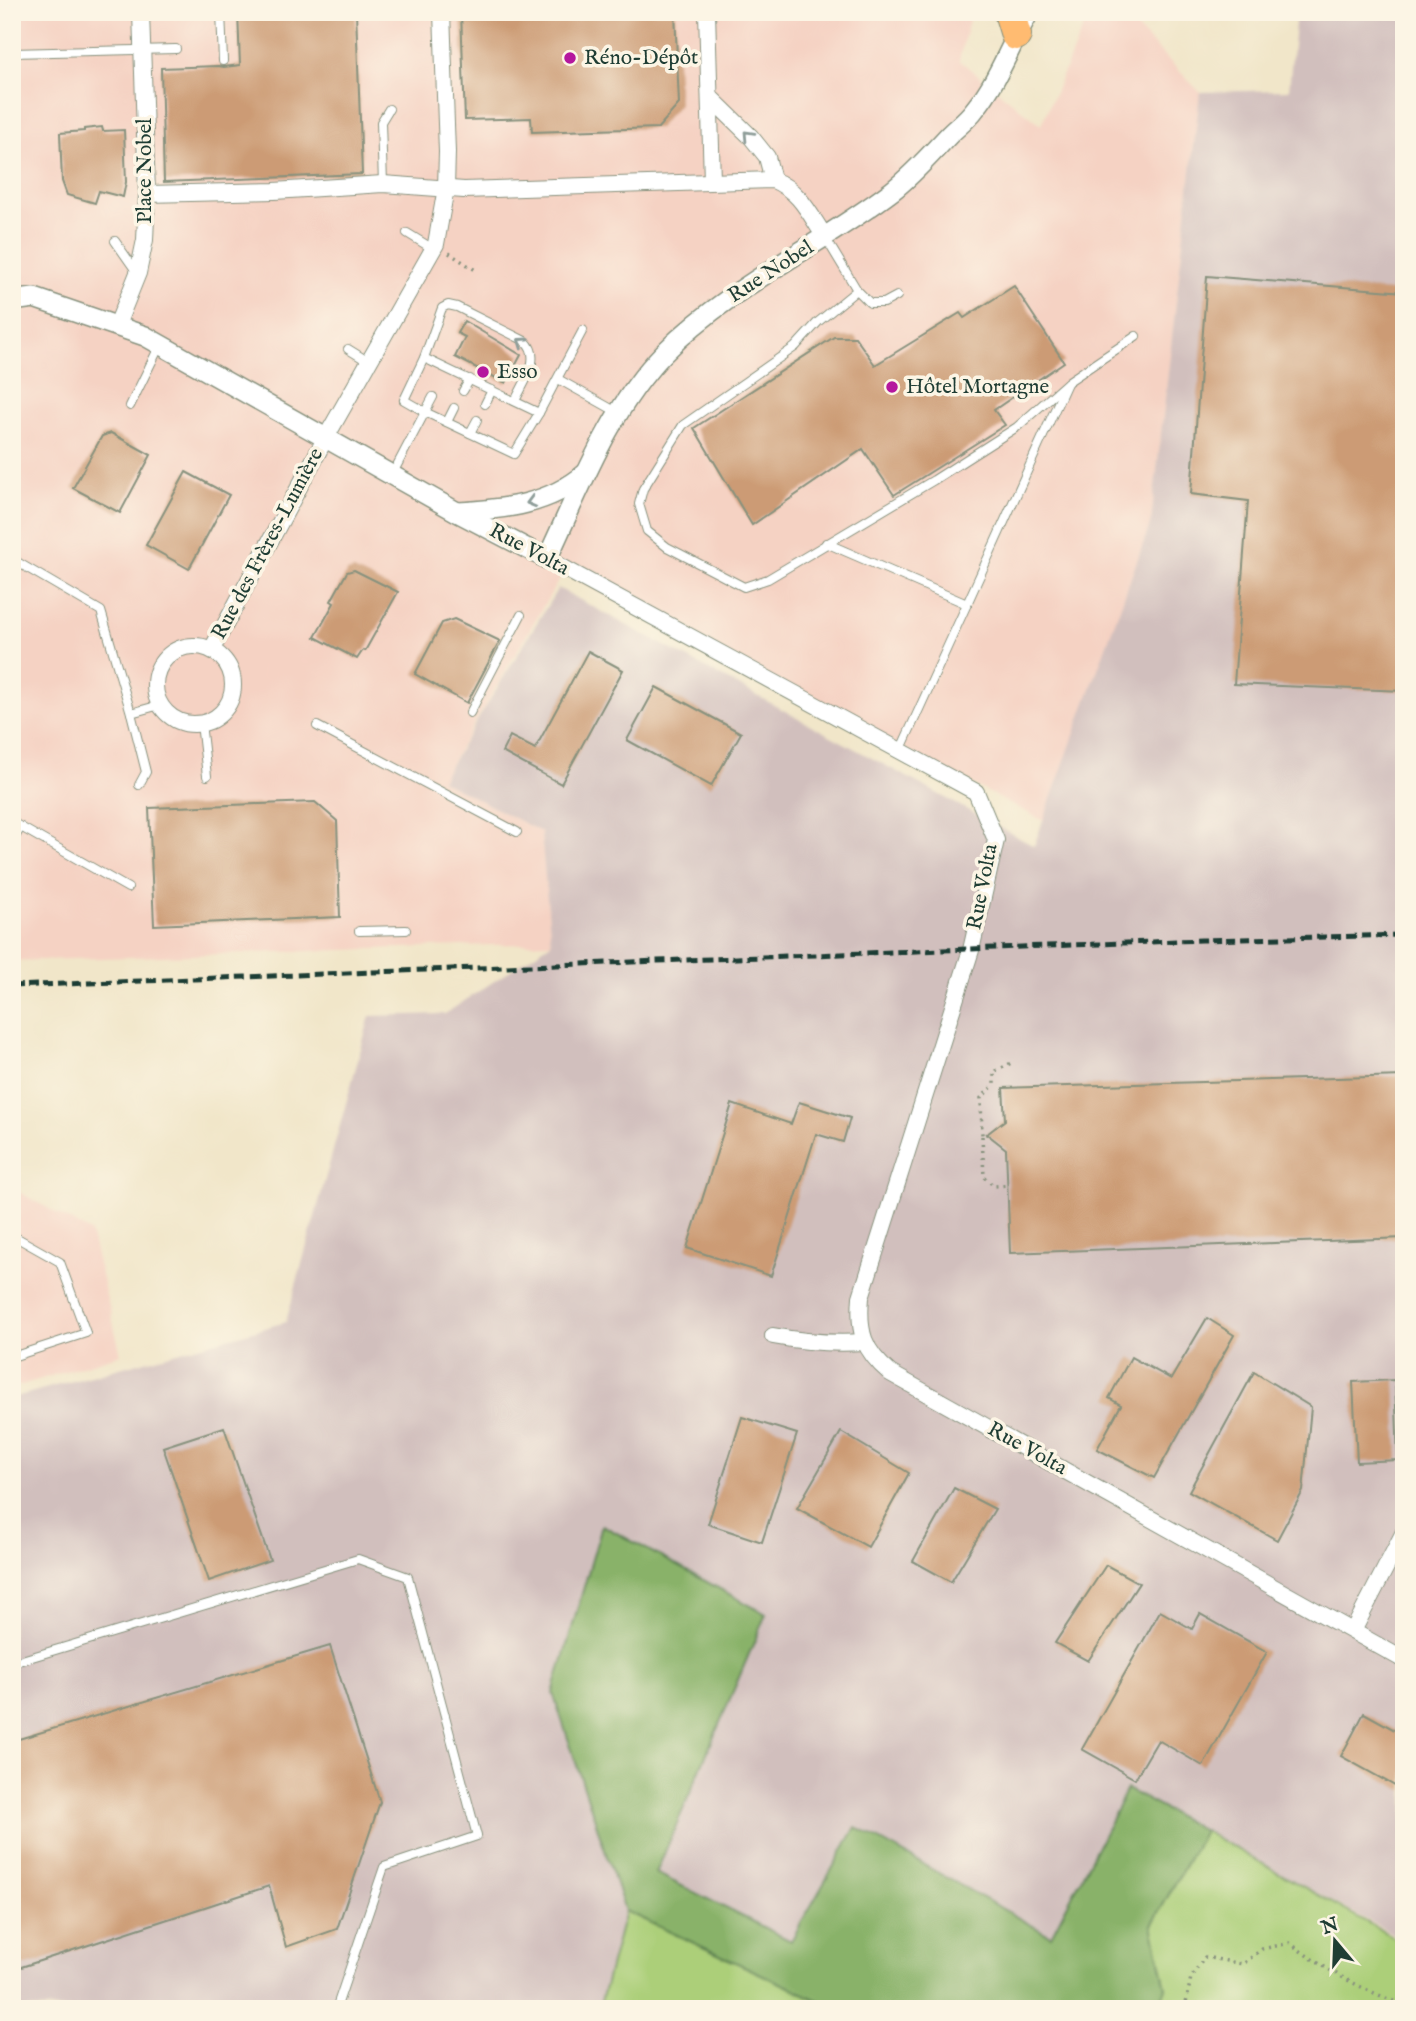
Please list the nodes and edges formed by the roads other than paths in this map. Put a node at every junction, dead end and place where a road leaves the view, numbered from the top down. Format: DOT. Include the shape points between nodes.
graph roads {
  1 [pos="141,12"];
  2 [pos="221,12"];
  3 [pos="442,12"];
  4 [pos="707,12"];
  5 [pos="1018,20"];
  6 [pos="176,49"];
  7 [pos="142,50"];
  8 [pos="12,53"];
  9 [pos="223,61"];
  10 [pos="711,98"];
  11 [pos="389,109"];
  12 [pos="773,180"];
  13 [pos="712,181"];
  14 [pos="383,184"];
  15 [pos="446,188"];
  16 [pos="147,194"];
  17 [pos="407,233"];
  18 [pos="825,237"];
  19 [pos="115,241"];
  20 [pos="434,247"];
  21 [pos="138,273"];
  22 [pos="857,290"];
  23 [pos="897,296"];
  24 [pos="12,301"];
  25 [pos="117,325"];
  26 [pos="583,330"];
  27 [pos="1136,336"];
  28 [pos="160,345"];
  29 [pos="348,349"];
  30 [pos="424,358"];
  31 [pos="369,362"];
  32 [pos="449,369"];
  33 [pos="444,378"];
  34 [pos="470,379"];
  35 [pos="558,379"];
  36 [pos="1069,381"];
  37 [pos="492,390"];
  38 [pos="463,391"];
  39 [pos="433,397"];
  40 [pos="515,401"];
  41 [pos="485,404"];
  42 [pos="130,406"];
  43 [pos="454,408"];
  44 [pos="425,412"];
  45 [pos="617,412"];
  46 [pos="539,413"];
  47 [pos="477,420"];
  48 [pos="447,422"];
  49 [pos="470,433"];
  50 [pos="325,439"];
  51 [pos="590,470"];
  52 [pos="391,476"];
  53 [pos="457,512"];
  54 [pos="825,543"];
  55 [pos="12,559"];
  56 [pos="547,559"];
  57 [pos="967,604"];
  58 [pos="521,615"];
  59 [pos="212,649"];
  60 [pos="160,705"];
  61 [pos="131,713"];
  62 [pos="470,713"];
  63 [pos="201,723"];
  64 [pos="317,726"];
  65 [pos="900,751"];
  66 [pos="207,776"];
  67 [pos="139,785"];
  68 [pos="16,825"];
  69 [pos="517,832"];
  70 [pos="12,842"];
  71 [pos="128,888"];
  72 [pos="405,930"];
  73 [pos="359,931"];
  74 [pos="12,1235"];
  75 [pos="773,1336"];
  76 [pos="864,1342"];
  77 [pos="12,1357"];
  78 [pos="1404,1532"];
  79 [pos="1353,1631"];
  80 [pos="1404,1660"];
  81 [pos="12,1663"];
  82 [pos="335,2009"];
  1 -- 7 [label="street, Place Nobel"];
  2 -- 9 [label="lane"];
  3 -- 15 [label="street, Rue des Frères-Lumière"];
  4 -- 10 [label="street"];
  5 -- 18 [label="street, Rue Nobel" via="974,111 893,190"];
  6 -- 7 [label="lane"];
  7 -- 8 [label="lane"];
  7 -- 16 [label="street, Place Nobel"];
  12 -- 10 [label="street, one-way" via="767,157"];
  10 -- 13 [label="street"];
  11 -- 14 [label="lane" via="381,122"];
  12 -- 13 [label="street"];
  12 -- 18 [label="street" via="799,197"];
  13 -- 15 [label="street"];
  14 -- 15 [label="street"];
  14 -- 16 [label="street"];
  15 -- 20 [label="street, Rue des Frères-Lumière"];
  16 -- 21 [label="street, Place Nobel"];
  17 -- 20 [label="lane"];
  18 -- 22 [label="lane"];
  18 -- 45 [label="street, Rue Nobel" via="697,324 644,375"];
  19 -- 21 [label="lane"];
  20 -- 31 [label="street, Rue des Frères-Lumière"];
  21 -- 25 [label="street, Place Nobel"];
  22 -- 23 [label="lane" via="870,303 884,303"];
  22 -- 54 [label="lane" via="825,315 796,347 684,425 643,489 639,504 648,531 667,547 744,587 768,579"];
  24 -- 25 [label="street, Rue Volta" via="34,298"];
  25 -- 28 [label="street, Rue Volta"];
  26 -- 35 [label="lane"];
  27 -- 36 [label="lane"];
  28 -- 42 [label="lane"];
  28 -- 50 [label="street, Rue Volta"];
  29 -- 31 [label="lane"];
  30 -- 32 [label="lane"];
  40 -- 30 [label="lane, one-way" via="534,358 532,348 457,307 442,308"];
  30 -- 44 [label="lane" via="404,400"];
  31 -- 50 [label="street, Rue des Frères-Lumière"];
  32 -- 33 [label="lane"];
  32 -- 34 [label="lane"];
  34 -- 37 [label="lane"];
  34 -- 38 [label="lane"];
  35 -- 45 [label="lane"];
  35 -- 46 [label="lane"];
  36 -- 54 [label="lane" via="1017,427"];
  36 -- 57 [label="lane"];
  37 -- 40 [label="lane"];
  37 -- 41 [label="lane"];
  39 -- 44 [label="lane"];
  40 -- 46 [label="lane"];
  43 -- 48 [label="lane"];
  44 -- 48 [label="lane"];
  44 -- 52 [label="lane"];
  45 -- 51 [label="street, Rue Nobel"];
  46 -- 49 [label="lane" via="514,454"];
  47 -- 49 [label="lane"];
  48 -- 49 [label="lane"];
  50 -- 52 [label="street, Rue Volta"];
  50 -- 59 [label="street, Rue des Frères-Lumière"];
  51 -- 53 [label="street, one-way" via="570,487 540,500 501,510"];
  51 -- 56 [label="street, Rue Nobel"];
  52 -- 53 [label="street, Rue Volta"];
  53 -- 56 [label="street, Rue Volta"];
  54 -- 57 [label="lane"];
  55 -- 61 [label="lane" via="101,611"];
  56 -- 65 [label="street, Rue Volta"];
  57 -- 65 [label="lane"];
  58 -- 62 [label="lane"];
  59 -- 60 [label="street" via="186,646 163,660 154,684"];
  59 -- 63 [label="street" via="229,667 233,692 220,714"];
  60 -- 61 [label="lane"];
  60 -- 63 [label="street" via="172,718"];
  61 -- 67 [label="lane" via="146,772"];
  63 -- 66 [label="lane"];
  64 -- 69 [label="lane"];
  65 -- 76 [label="street, Rue Volta" via="976,792 996,839 971,950 862,1297 859,1319"];
  68 -- 70 [label="lane"];
  68 -- 71 [label="lane"];
  72 -- 73 [label="lane"];
  74 -- 77 [label="lane" via="61,1262 86,1333"];
  75 -- 76 [label="street" via="830,1344"];
  76 -- 79 [label="street, Rue Volta" via="874,1360 890,1373"];
  78 -- 79 [label="street"];
  79 -- 80 [label="street, Rue Volta"];
  81 -- 82 [label="lane" via="358,1559 408,1577 477,1836 384,1867"];
}
